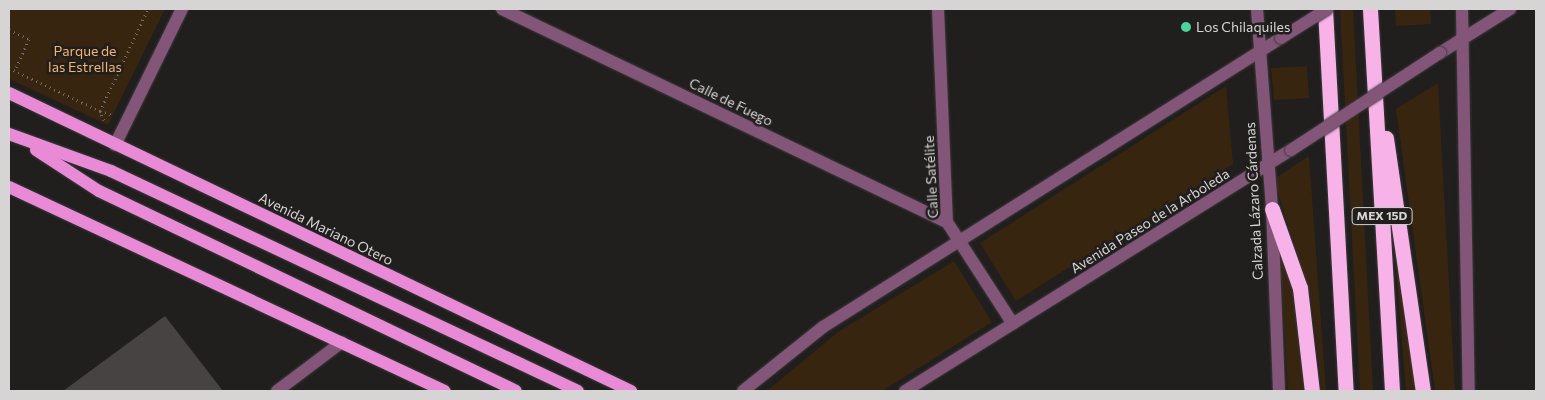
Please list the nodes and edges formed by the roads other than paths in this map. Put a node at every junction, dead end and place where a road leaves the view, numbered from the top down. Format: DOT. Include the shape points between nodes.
graph roads {
  1 [pos="182,9"];
  2 [pos="502,9"];
  3 [pos="938,9"];
  4 [pos="1257,9"];
  5 [pos="1326,9"];
  6 [pos="1370,9"];
  7 [pos="1462,9"];
  8 [pos="1510,9"];
  9 [pos="1464,38"];
  10 [pos="1372,41"];
  11 [pos="1260,51"];
  12 [pos="9,93"];
  13 [pos="14,136"];
  14 [pos="115,145"];
  15 [pos="1269,164"];
  16 [pos="9,187"];
  17 [pos="1272,210"];
  18 [pos="947,222"];
  19 [pos="960,241"];
  20 [pos="1013,324"];
  21 [pos="342,342"];
  22 [pos="277,391"];
  23 [pos="445,391"];
  24 [pos="516,391"];
  25 [pos="578,391"];
  26 [pos="631,391"];
  27 [pos="744,391"];
  28 [pos="904,391"];
  29 [pos="1279,391"];
  30 [pos="1312,391"];
  31 [pos="1346,391"];
  32 [pos="1392,391"];
  33 [pos="1423,391"];
  34 [pos="1469,391"];
  1 -- 14 [label="street"];
  2 -- 18 [label="street, Calle de Fuego"];
  3 -- 18 [label="street, Calle Satélite"];
  4 -- 11 [label="street, Calzada Lázaro Cárdenas"];
  5 -- 11 [label="street, bridge"];
  5 -- 31 [label="highway, MEX 15D"];
  6 -- 10 [label="highway, MEX 15D"];
  7 -- 9 [label="street"];
  8 -- 9 [label="street, Avenida Paseo de la Arboleda"];
  9 -- 15 [label="street, Avenida Paseo de la Arboleda, bridge"];
  9 -- 34 [label="street"];
  10 -- 32 [label="highway, MEX 15D"];
  10 -- 33 [label="highway"];
  11 -- 15 [label="street, Calzada Lázaro Cárdenas"];
  11 -- 19 [label="street"];
  12 -- 14 [label="main road, Avenida Mariano Otero"];
  13 -- 24 [label="main road" via="99,191"];
  13 -- 25 [label="main road" via="111,171"];
  14 -- 26 [label="main road, Avenida Mariano Otero"];
  15 -- 17 [label="street, Calzada Lázaro Cárdenas"];
  15 -- 20 [label="street, Avenida Paseo de la Arboleda"];
  16 -- 21 [label="main road"];
  17 -- 29 [label="street, Calzada Lázaro Cárdenas"];
  17 -- 30 [label="highway" via="1300,288"];
  18 -- 19 [label="street, Calle Satélite"];
  19 -- 20 [label="street, Calle Satélite"];
  19 -- 27 [label="street" via="823,327"];
  20 -- 28 [label="street, Avenida Paseo de la Arboleda"];
  21 -- 22 [label="street"];
  21 -- 23 [label="main road"];
}
